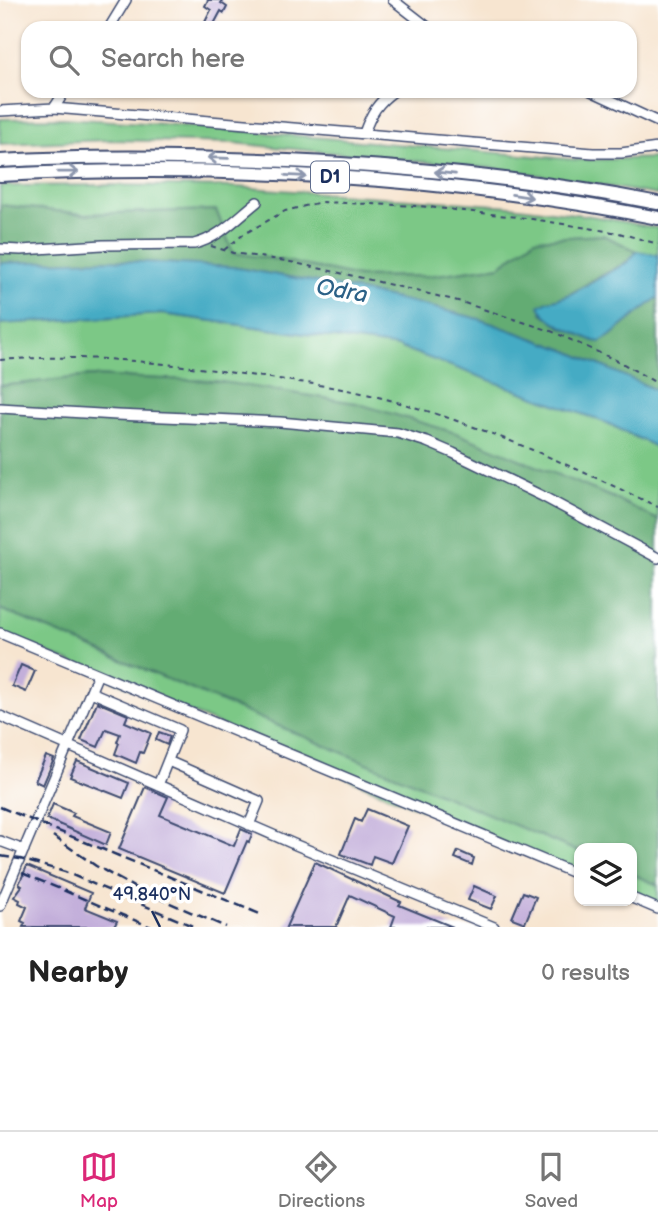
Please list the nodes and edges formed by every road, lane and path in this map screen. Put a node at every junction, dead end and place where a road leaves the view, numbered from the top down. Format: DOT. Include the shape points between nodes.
graph roads {
  1 [pos="126,0"];
  2 [pos="393,0"];
  3 [pos="113,21"];
  4 [pos="420,21"];
  5 [pos="60,98"];
  6 [pos="385,98"];
  7 [pos="606,98"];
  8 [pos="54,108"];
  9 [pos="0,111"];
  10 [pos="658,122"];
  11 [pos="364,133"];
  12 [pos="658,148"];
  13 [pos="0,160"];
  14 [pos="0,175"];
  15 [pos="257,202"];
  16 [pos="658,203"];
  17 [pos="658,218"];
  18 [pos="200,243"];
  19 [pos="658,244"];
  20 [pos="0,249"];
  21 [pos="224,250"];
  22 [pos="0,360"];
  23 [pos="658,384"];
  24 [pos="0,408"];
  25 [pos="658,507"];
  26 [pos="658,558"];
  27 [pos="1,637"];
  28 [pos="98,674"];
  29 [pos="91,692"];
  30 [pos="0,716"];
  31 [pos="68,746"];
  32 [pos="168,761"];
  33 [pos="158,785"];
  34 [pos="249,825"];
  35 [pos="0,841"];
  36 [pos="24,850"];
  37 [pos="574,873"];
  38 [pos="637,900"];
  39 [pos="0,906"];
  40 [pos="658,909"];
  41 [pos="494,927"];
  1 -- 3 [label="street"];
  2 -- 4 [label="street"];
  5 -- 8 [label="street"];
  6 -- 11 [label="street" via="372,112"];
  7 -- 10 [label="street"];
  8 -- 9 [label="street"];
  8 -- 11 [label="street"];
  11 -- 12 [label="street" via="593,153"];
  16 -- 13 [label="highway, D1, one-way" via="514,180 345,164 220,158"];
  14 -- 17 [label="highway, D1, one-way" via="192,172 341,178 511,195"];
  15 -- 18 [label="street"];
  18 -- 20 [label="street"];
  18 -- 21 [label="path"];
  19 -- 21 [label="path" via="526,218 419,206 321,202 285,211"];
  21 -- 23 [label="path" via="458,301 551,331"];
  22 -- 25 [label="path" via="97,358 175,364 385,399 535,451"];
  24 -- 26 [label="street" via="280,422 398,433 453,453"];
  27 -- 28 [label="street"];
  28 -- 29 [label="street"];
  28 -- 37 [label="street"];
  29 -- 31 [label="street"];
  29 -- 32 [label="street" via="180,730"];
  30 -- 31 [label="street"];
  31 -- 33 [label="street"];
  31 -- 36 [label="street"];
  32 -- 33 [label="street"];
  32 -- 34 [label="street" via="259,801"];
  33 -- 34 [label="street"];
  34 -- 41 [label="street"];
  35 -- 36 [label="street"];
  36 -- 39 [label="street"];
  38 -- 40 [label="street"];
}
